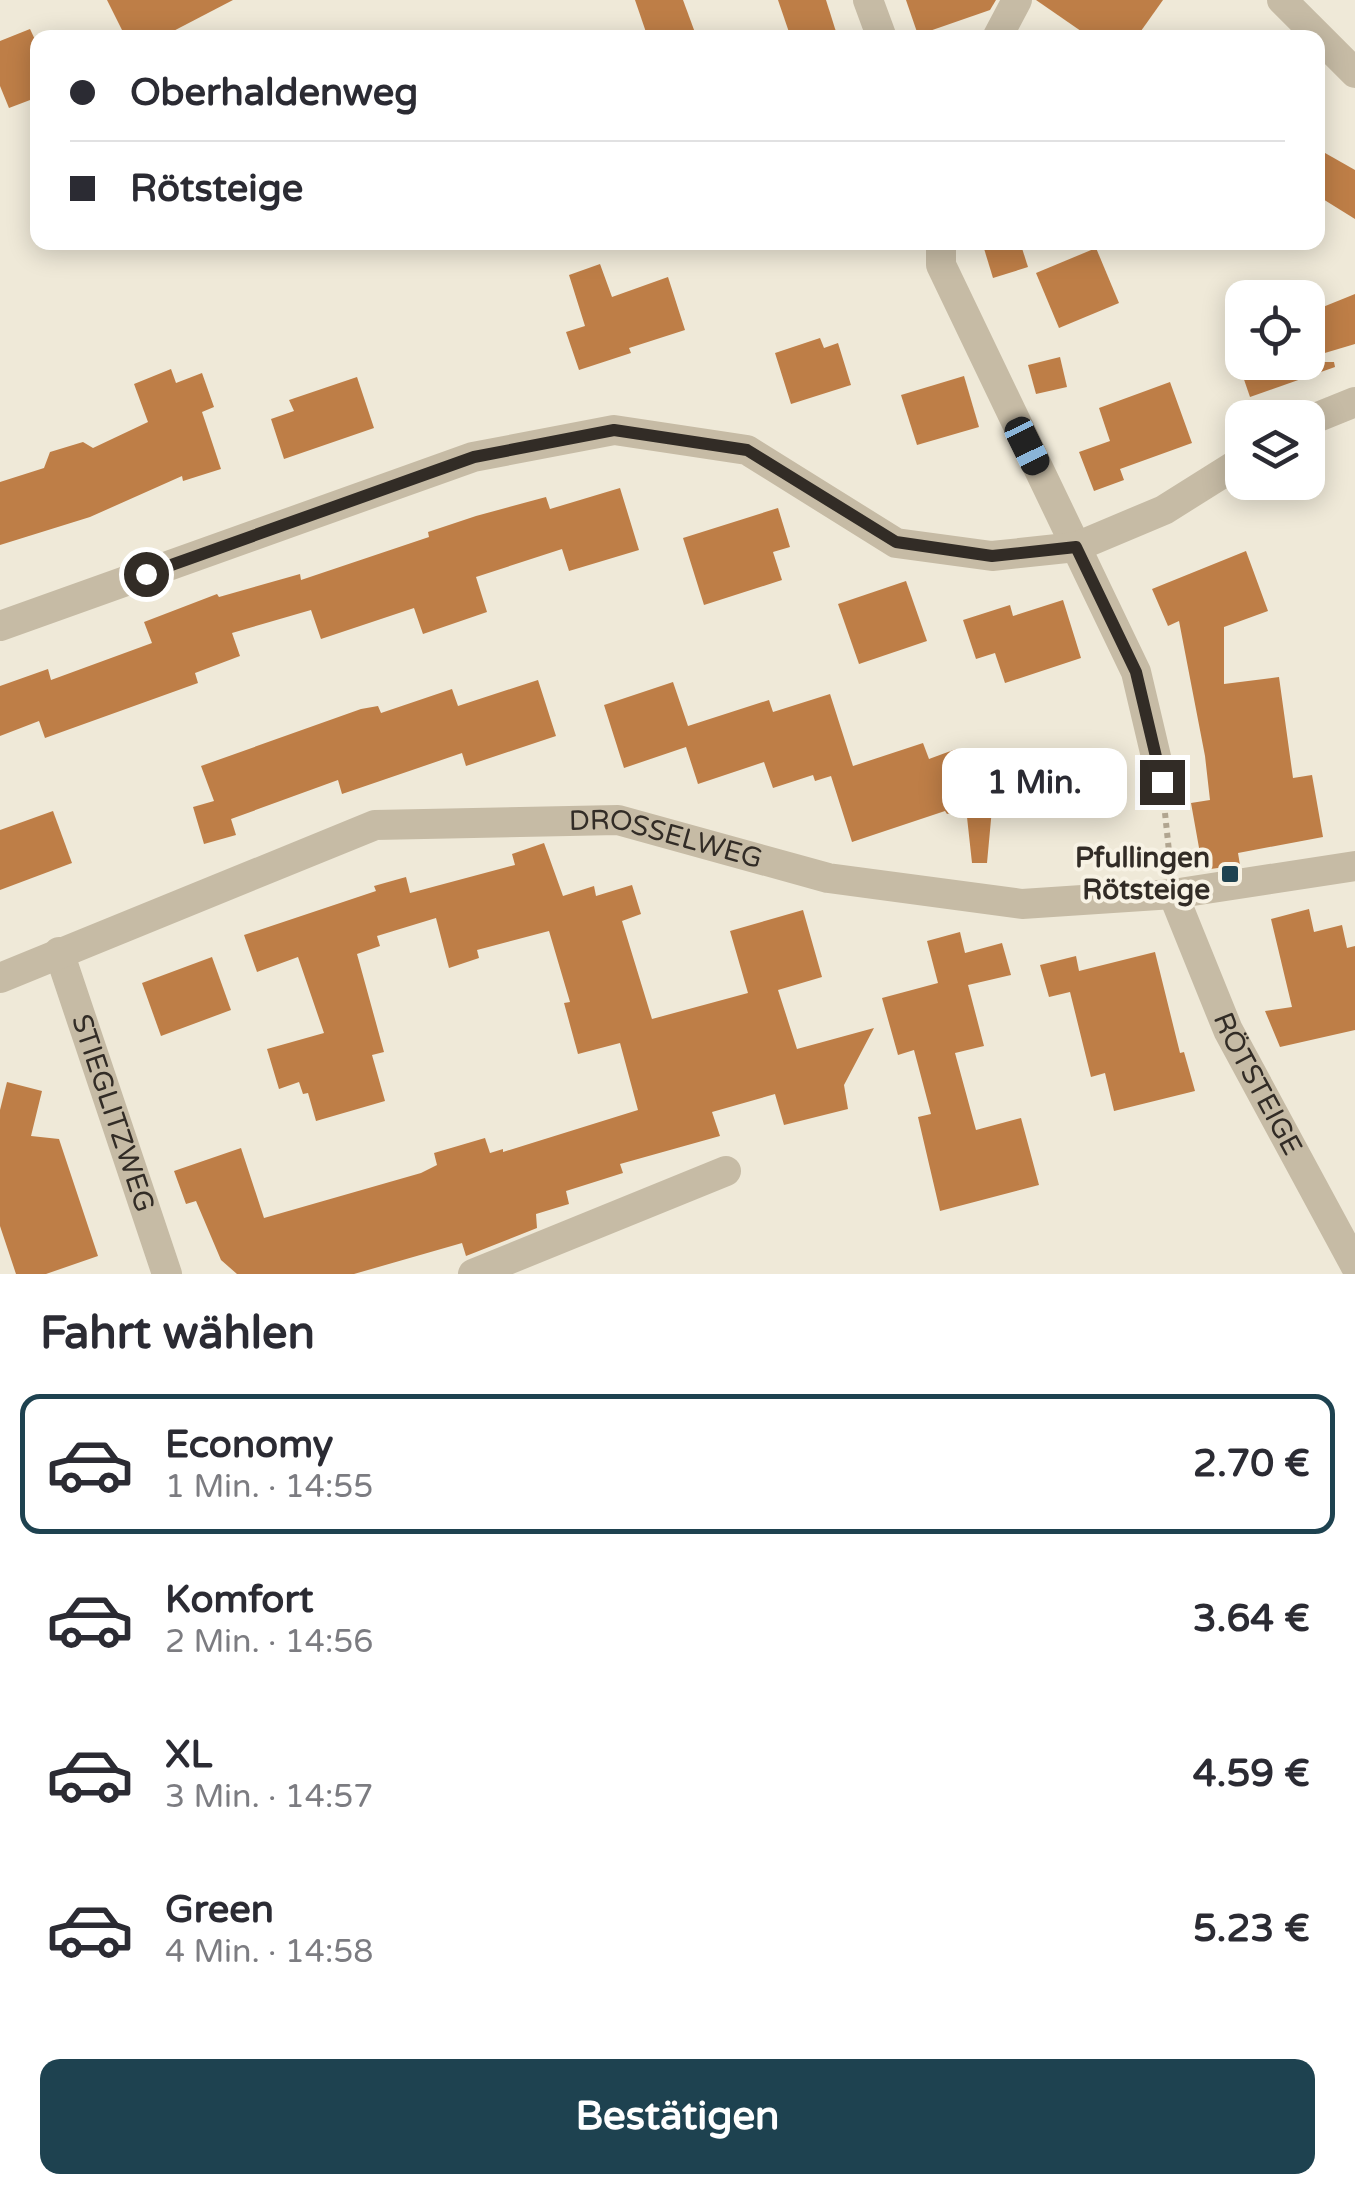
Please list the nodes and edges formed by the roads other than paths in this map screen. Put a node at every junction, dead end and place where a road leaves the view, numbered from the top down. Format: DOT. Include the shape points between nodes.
graph roads {
  1 [pos="868,0"];
  2 [pos="1017,0"];
  3 [pos="1282,0"];
  4 [pos="879,30"];
  5 [pos="1001,30"];
  6 [pos="1312,30"];
  7 [pos="1325,43"];
  8 [pos="1355,73"];
  9 [pos="941,250"];
  10 [pos="1355,402"];
  11 [pos="1325,414"];
  12 [pos="1225,472"];
  13 [pos="1076,547"];
  14 [pos="0,626"];
  15 [pos="1162,782"];
  16 [pos="1355,866"];
  17 [pos="1172,894"];
  18 [pos="58,952"];
  19 [pos="0,978"];
  20 [pos="726,1171"];
  21 [pos="1355,1265"];
  22 [pos="167,1274"];
  23 [pos="472,1274"];
  1 -- 4 [label="street"];
  2 -- 5 [label="street"];
  3 -- 6 [label="street"];
  7 -- 8 [label="street"];
  9 -- 13 [label="street" via="941,265"];
  10 -- 11 [label="street"];
  12 -- 13 [label="street" via="1164,510"];
  13 -- 14 [label="street" via="992,556 896,542 747,450 614,430 474,457"];
  13 -- 15 [label="street" via="1136,672"];
  16 -- 17 [label="street, DROSSELWEG"];
  17 -- 18 [label="street, DROSSELWEG" via="1003,902 828,878 618,820 374,825"];
  17 -- 21 [label="street, RÖTSTEIGE" via="1228,1030"];
  18 -- 19 [label="street, DROSSELWEG"];
  18 -- 22 [label="street, STIEGLITZWEG"];
  20 -- 23 [label="street"];
}
